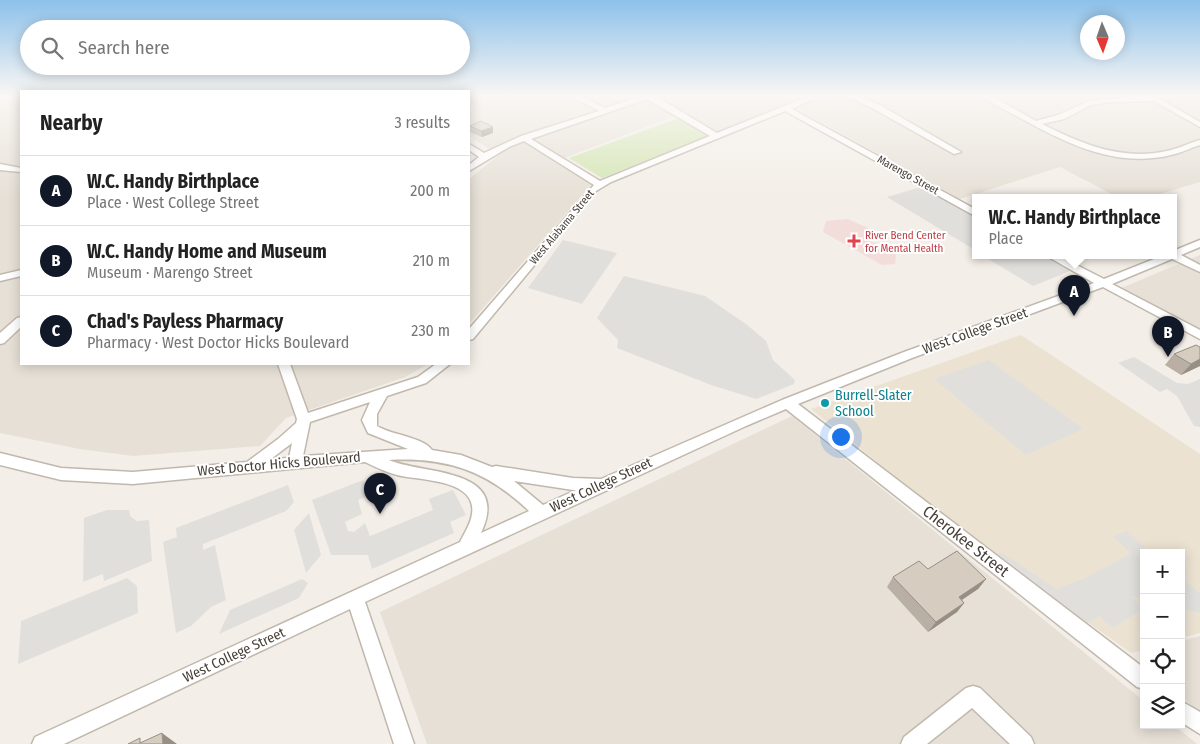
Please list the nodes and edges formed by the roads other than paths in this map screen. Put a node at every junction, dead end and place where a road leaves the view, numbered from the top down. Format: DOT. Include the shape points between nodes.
graph roads {
  1 [pos="549,130"];
  2 [pos="705,130"];
  3 [pos="735,130"];
  4 [pos="824,130"];
  5 [pos="917,130"];
  6 [pos="1050,130"];
  7 [pos="717,137"];
  8 [pos="524,138"];
  9 [pos="1200,142"];
  10 [pos="470,147"];
  11 [pos="956,152"];
  12 [pos="484,157"];
  13 [pos="0,168"];
  14 [pos="470,168"];
  15 [pos="20,170"];
  16 [pos="600,185"];
  17 [pos="972,211"];
  18 [pos="1200,244"];
  19 [pos="1177,253"];
  20 [pos="1177,258"];
  21 [pos="1057,259"];
  22 [pos="1162,259"];
  23 [pos="1200,269"];
  24 [pos="20,273"];
  25 [pos="0,278"];
  26 [pos="1102,284"];
  27 [pos="20,322"];
  28 [pos="470,335"];
  29 [pos="1200,335"];
  30 [pos="0,340"];
  31 [pos="284,365"];
  32 [pos="443,365"];
  33 [pos="382,394"];
  34 [pos="787,403"];
  35 [pos="304,422"];
  36 [pos="432,454"];
  37 [pos="366,456"];
  38 [pos="0,459"];
  39 [pos="295,461"];
  40 [pos="250,466"];
  41 [pos="486,471"];
  42 [pos="602,484"];
  43 [pos="541,513"];
  44 [pos="466,547"];
  45 [pos="355,599"];
  46 [pos="1140,677"];
  47 [pos="1185,713"];
  48 [pos="1200,724"];
  49 [pos="42,744"];
  50 [pos="404,744"];
  51 [pos="911,744"];
  52 [pos="1024,744"];
  1 -- 8 [label="street"];
  2 -- 7 [label="street"];
  3 -- 7 [label="street, West Alabama Street"];
  4 -- 17 [label="street, Marengo Street"];
  5 -- 11 [label="street"];
  6 -- 9 [label="street" via="1079,145 1119,157 1139,159"];
  7 -- 16 [label="street, West Alabama Street"];
  8 -- 12 [label="street"];
  8 -- 16 [label="street"];
  10 -- 12 [label="street"];
  12 -- 14 [label="street"];
  13 -- 15 [label="street"];
  16 -- 28 [label="street, West Alabama Street" via="587,195"];
  18 -- 19 [label="street, West College Street"];
  20 -- 23 [label="street"];
  21 -- 26 [label="street"];
  22 -- 26 [label="street, West College Street"];
  24 -- 25 [label="street"];
  26 -- 29 [label="street"];
  26 -- 34 [label="street, West College Street"];
  27 -- 30 [label="street"];
  31 -- 35 [label="street"];
  32 -- 33 [label="street" via="422,380"];
  33 -- 35 [label="street"];
  33 -- 36 [label="street" via="369,416 370,425 376,433"];
  34 -- 42 [label="street, West College Street"];
  34 -- 46 [label="street, Cherokee Street"];
  35 -- 39 [label="street"];
  35 -- 40 [label="street" via="283,443"];
  36 -- 37 [label="street, West Doctor Hicks Boulevard"];
  36 -- 41 [label="street, West Doctor Hicks Boulevard" via="463,460"];
  37 -- 39 [label="street, West Doctor Hicks Boulevard"];
  37 -- 44 [label="street" via="395,468 437,475 462,484 476,495 480,511"];
  38 -- 40 [label="street, West Doctor Hicks Boulevard" via="61,474 133,478"];
  39 -- 40 [label="street, West Doctor Hicks Boulevard"];
  41 -- 42 [label="street" via="573,484"];
  41 -- 43 [label="street, West Doctor Hicks Boulevard" via="508,482"];
  42 -- 43 [label="street, West College Street"];
  43 -- 44 [label="street, West College Street"];
  44 -- 45 [label="street, West College Street"];
  45 -- 49 [label="street, West College Street"];
  45 -- 50 [label="street"];
  47 -- 48 [label="street"];
  51 -- 52 [label="street" via="973,695"];
}
